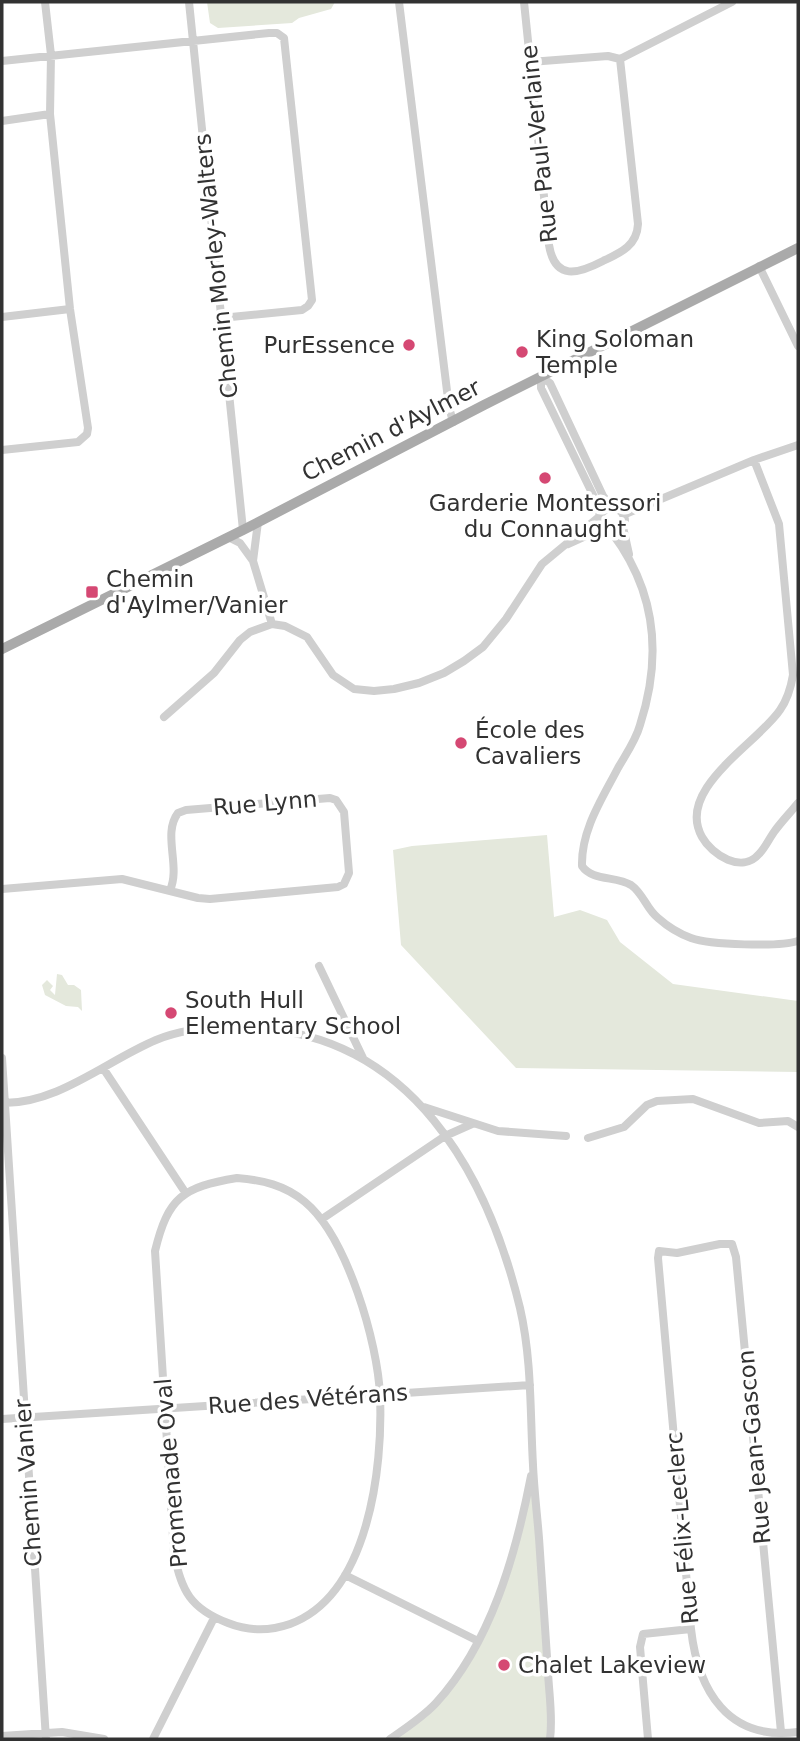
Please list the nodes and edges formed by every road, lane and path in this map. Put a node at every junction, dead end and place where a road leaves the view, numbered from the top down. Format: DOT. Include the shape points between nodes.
graph roads {
  1 [pos="45,2"];
  2 [pos="189,2"];
  3 [pos="399,2"];
  4 [pos="524,2"];
  5 [pos="732,2"];
  6 [pos="193,41"];
  7 [pos="51,55"];
  8 [pos="620,59"];
  9 [pos="2,61"];
  10 [pos="530,62"];
  11 [pos="50,114"];
  12 [pos="2,121"];
  13 [pos="798,248"];
  14 [pos="759,267"];
  15 [pos="70,309"];
  16 [pos="2,317"];
  17 [pos="221,318"];
  18 [pos="798,346"];
  19 [pos="541,377"];
  20 [pos="453,422"];
  21 [pos="798,445"];
  22 [pos="2,450"];
  23 [pos="754,460"];
  24 [pos="612,508"];
  25 [pos="623,514"];
  26 [pos="600,516"];
  27 [pos="258,522"];
  28 [pos="623,527"];
  29 [pos="243,530"];
  30 [pos="610,533"];
  31 [pos="228,537"];
  32 [pos="562,546"];
  33 [pos="254,561"];
  34 [pos="631,561"];
  35 [pos="272,624"];
  36 [pos="795,645"];
  37 [pos="2,649"];
  38 [pos="164,717"];
  39 [pos="798,803"];
  40 [pos="2,889"];
  41 [pos="170,890"];
  42 [pos="798,942"];
  43 [pos="319,966"];
  44 [pos="2,1058"];
  45 [pos="363,1058"];
  46 [pos="103,1068"];
  47 [pos="3,1103"];
  48 [pos="424,1107"];
  49 [pos="472,1124"];
  50 [pos="798,1127"];
  51 [pos="445,1136"];
  52 [pos="566,1136"];
  53 [pos="589,1138"];
  54 [pos="185,1192"];
  55 [pos="322,1219"];
  56 [pos="657,1258"];
  57 [pos="530,1385"];
  58 [pos="380,1395"];
  59 [pos="165,1409"];
  60 [pos="24,1418"];
  61 [pos="2,1419"];
  62 [pos="533,1466"];
  63 [pos="345,1575"];
  64 [pos="214,1618"];
  65 [pos="691,1629"];
  66 [pos="478,1642"];
  67 [pos="798,1731"];
  68 [pos="781,1732"];
  69 [pos="2,1736"];
  70 [pos="46,1736"];
  71 [pos="104,1739"];
  72 [pos="153,1739"];
  73 [pos="390,1739"];
  74 [pos="550,1739"];
  75 [pos="648,1739"];
  1 -- 7 [label="street"];
  2 -- 6 [label="street, Chemin Morley-Walters"];
  3 -- 20 [label="street"];
  4 -- 10 [label="street, Rue Paul-Verlaine"];
  5 -- 8 [label="street"];
  6 -- 7 [label="street"];
  6 -- 17 [label="street, Chemin Morley-Walters"];
  6 -- 17 [label="street" via="273,32 284,38 313,293 311,303 302,310"];
  7 -- 9 [label="street"];
  7 -- 11 [label="street"];
  8 -- 10 [label="street" via="608,55"];
  8 -- 10 [label="street, Rue Paul-Verlaine" via="638,230 624,250 582,272 560,267 550,253"];
  11 -- 12 [label="street"];
  11 -- 15 [label="street"];
  13 -- 14 [label="main road, Chemin d'Aylmer"];
  14 -- 18 [label="street"];
  14 -- 19 [label="main road, Chemin d'Aylmer"];
  15 -- 16 [label="street"];
  15 -- 22 [label="street" via="87,434 72,444"];
  17 -- 29 [label="street, Chemin Morley-Walters"];
  19 -- 20 [label="main road, Chemin d'Aylmer"];
  19 -- 24 [label="street" via="550,383"];
  19 -- 26 [label="street" via="541,388"];
  20 -- 27 [label="main road, Chemin d'Aylmer"];
  21 -- 23 [label="street"];
  23 -- 25 [label="street"];
  23 -- 36 [label="street" via="779,524"];
  24 -- 25 [label="street"];
  24 -- 26 [label="street"];
  25 -- 28 [label="street"];
  26 -- 30 [label="street" via="599,524"];
  26 -- 32 [label="street"];
  27 -- 29 [label="main road, Chemin d'Aylmer"];
  27 -- 33 [label="street"];
  28 -- 30 [label="street"];
  28 -- 34 [label="street"];
  29 -- 31 [label="main road, Chemin d'Aylmer"];
  30 -- 32 [label="street" via="590,534"];
  30 -- 34 [label="street"];
  31 -- 33 [label="street" via="240,543"];
  31 -- 37 [label="main road, Chemin d'Aylmer"];
  32 -- 35 [label="street" via="537,570 483,647 456,667 419,683 382,690 354,689 333,675 307,637"];
  33 -- 35 [label="street"];
  34 -- 42 [label="street" via="650,612 652,674 640,728 591,817 582,866 586,872 631,885 656,917 691,938"];
  35 -- 38 [label="street" via="240,640 214,673"];
  36 -- 39 [label="street" via="791,685 779,712 709,787 695,811 696,827 712,852 728,860 751,860"];
  40 -- 41 [label="street, Rue Lynn" via="122,878"];
  41 -- 41 [label="street, Rue Lynn" via="210,899 338,887 349,873 342,805 330,798 178,813 172,827 175,876"];
  43 -- 45 [label="street"];
  44 -- 47 [label="street, Chemin Vanier"];
  45 -- 46 [label="street" via="290,1032 230,1027 159,1039"];
  45 -- 48 [label="street"];
  46 -- 47 [label="street" via="52,1092"];
  46 -- 54 [label="street"];
  47 -- 60 [label="street, Chemin Vanier"];
  48 -- 49 [label="street"];
  48 -- 51 [label="street"];
  49 -- 51 [label="street"];
  49 -- 52 [label="street" via="498,1132"];
  50 -- 53 [label="street" via="788,1121 759,1123 693,1099 657,1101 624,1127"];
  51 -- 55 [label="street"];
  51 -- 57 [label="street" via="479,1193 500,1245 520,1309"];
  54 -- 55 [label="street, Promenade Oval" via="237,1178 263,1181 285,1189"];
  54 -- 59 [label="street, Promenade Oval" via="160,1228 155,1251"];
  55 -- 58 [label="street, Promenade Oval" via="356,1289 372,1341"];
  56 -- 65 [label="street, Rue Félix-Leclerc"];
  56 -- 68 [label="street, Rue Jean-Gascon" via="659,1251 677,1253 720,1244 732,1244 736,1257"];
  57 -- 58 [label="street, Rue des Vétérans"];
  57 -- 62 [label="street"];
  58 -- 59 [label="street, Rue des Vétérans"];
  58 -- 63 [label="street, Promenade Oval" via="376,1486"];
  59 -- 60 [label="street, Rue des Vétérans"];
  59 -- 64 [label="street, Promenade Oval" via="177,1572 189,1598"];
  60 -- 61 [label="street, Rue des Vétérans"];
  60 -- 70 [label="street, Chemin Vanier"];
  62 -- 66 [label="street" via="508,1567"];
  62 -- 74 [label="street"];
  63 -- 64 [label="street, Promenade Oval" via="318,1608 281,1627 238,1627"];
  63 -- 66 [label="street"];
  64 -- 72 [label="street"];
  65 -- 68 [label="street, Rue Félix-Leclerc" via="699,1668 719,1707 748,1726"];
  65 -- 75 [label="street" via="643,1634 640,1647"];
  66 -- 73 [label="street" via="438,1701"];
  67 -- 68 [label="street, Rue Félix-Leclerc"];
  69 -- 70 [label="street"];
  70 -- 71 [label="street" via="78,1734"];
}
